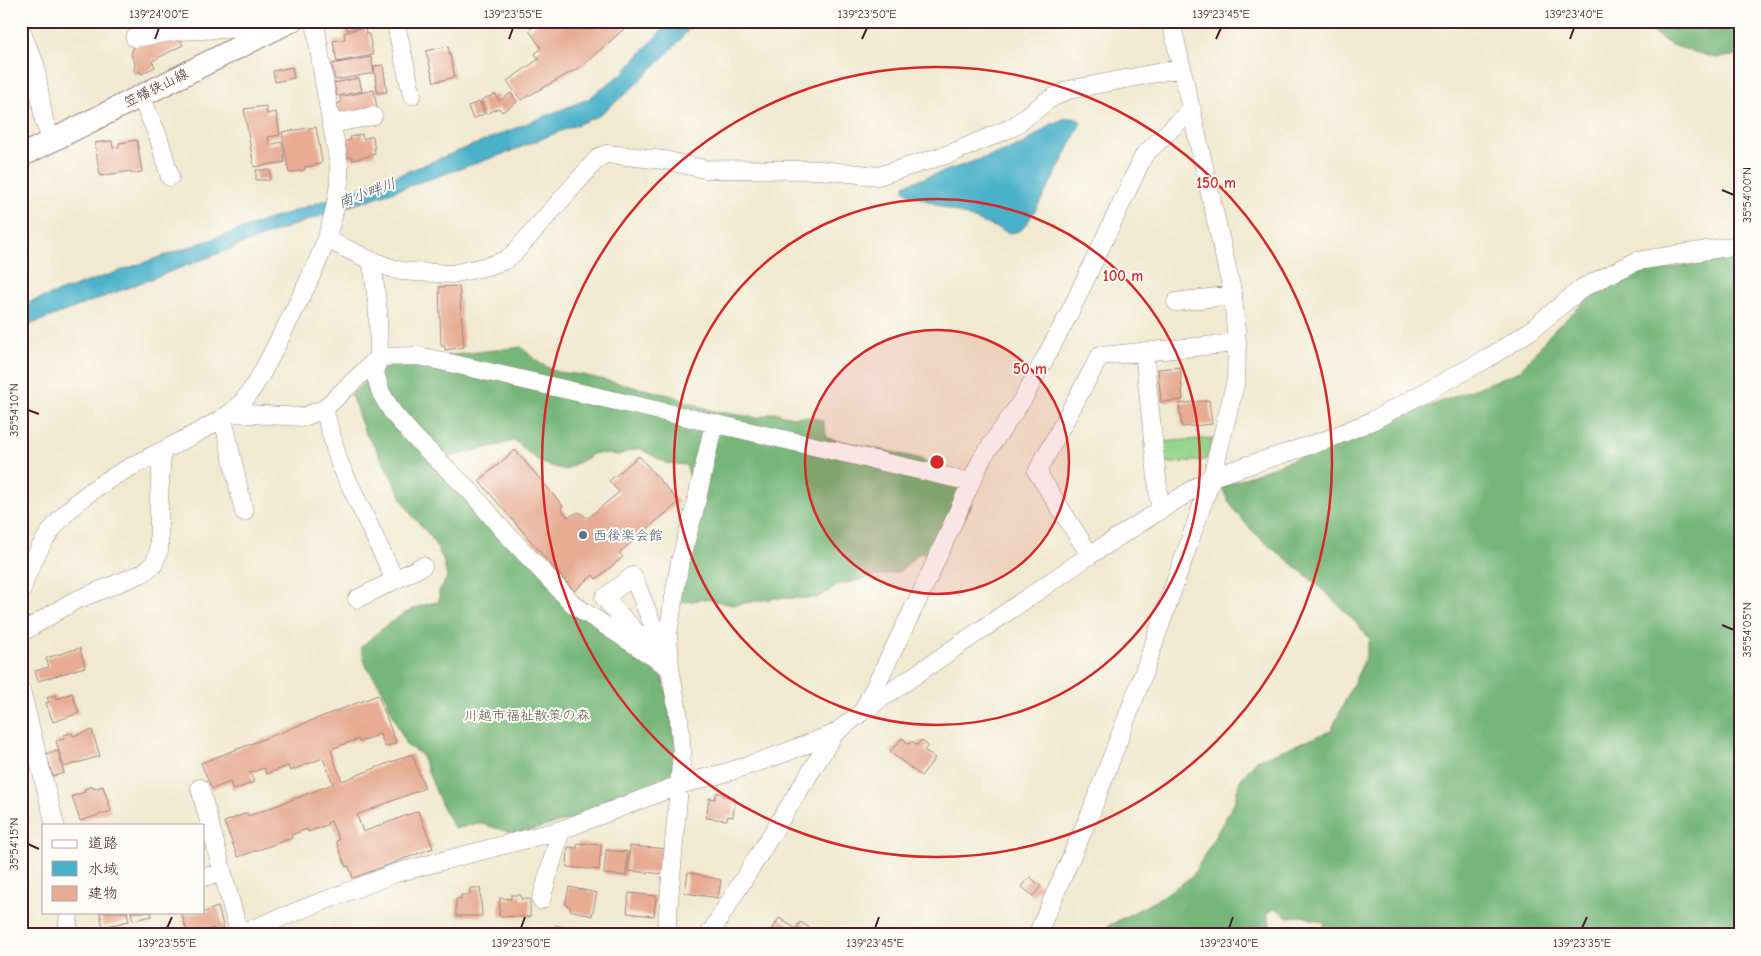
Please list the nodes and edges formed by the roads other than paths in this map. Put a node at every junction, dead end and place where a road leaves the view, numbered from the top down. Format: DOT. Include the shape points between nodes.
graph roads {
  1 [pos="315,21"];
  2 [pos="395,21"];
  3 [pos="1172,21"];
  4 [pos="286,24"];
  5 [pos="21,31"];
  6 [pos="135,38"];
  7 [pos="1182,68"];
  8 [pos="140,95"];
  9 [pos="412,95"];
  10 [pos="1192,109"];
  11 [pos="373,116"];
  12 [pos="331,124"];
  13 [pos="52,140"];
  14 [pos="21,156"];
  15 [pos="170,177"];
  16 [pos="328,240"];
  17 [pos="1740,245"];
  18 [pos="372,261"];
  19 [pos="1233,295"];
  20 [pos="1176,302"];
  21 [pos="1238,343"];
  22 [pos="1144,351"];
  23 [pos="379,357"];
  24 [pos="324,409"];
  25 [pos="228,415"];
  26 [pos="714,423"];
  27 [pos="162,451"];
  28 [pos="1212,477"];
  29 [pos="971,482"];
  30 [pos="1160,508"];
  31 [pos="244,512"];
  32 [pos="1090,555"];
  33 [pos="423,566"];
  34 [pos="395,580"];
  35 [pos="21,592"];
  36 [pos="356,599"];
  37 [pos="21,633"];
  38 [pos="670,668"];
  39 [pos="21,690"];
  40 [pos="863,711"];
  41 [pos="834,734"];
  42 [pos="28,749"];
  43 [pos="679,785"];
  44 [pos="200,788"];
  45 [pos="55,824"];
  46 [pos="561,830"];
  47 [pos="223,873"];
  48 [pos="205,877"];
  49 [pos="541,900"];
  50 [pos="69,914"];
  51 [pos="237,934"];
  52 [pos="68,935"];
  53 [pos="666,935"];
  54 [pos="709,935"];
  55 [pos="1037,935"];
  1 -- 12 [label="street"];
  2 -- 9 [label="street"];
  3 -- 7 [label="street"];
  4 -- 6 [label="street" via="177,31"];
  4 -- 8 [label="main road, 笠幡狭山線"];
  5 -- 13 [label="street" via="34,64 44,121"];
  7 -- 10 [label="street"];
  7 -- 18 [label="street" via="1068,90 1048,100 1013,127 952,153 878,176 820,170 704,169 664,160 607,154 599,157 506,260 452,274 400,271"];
  8 -- 13 [label="main road, 笠幡狭山線"];
  8 -- 15 [label="street" via="158,136"];
  10 -- 19 [label="street"];
  10 -- 29 [label="street" via="1144,155 1070,312 1023,400 982,458"];
  11 -- 12 [label="street"];
  12 -- 16 [label="street" via="340,182"];
  13 -- 14 [label="main road, 笠幡狭山線"];
  16 -- 18 [label="street"];
  16 -- 25 [label="street" via="256,384"];
  17 -- 28 [label="street" via="1637,261 1582,288 1530,330 1488,358 1372,421 1326,440"];
  18 -- 23 [label="street"];
  19 -- 20 [label="street"];
  19 -- 21 [label="street"];
  21 -- 22 [label="street"];
  21 -- 28 [label="street" via="1236,380"];
  22 -- 30 [label="street"];
  22 -- 32 [label="street" via="1100,356 1037,472"];
  23 -- 24 [label="street"];
  23 -- 26 [label="street" via="419,356"];
  23 -- 38 [label="street" via="375,373 381,393 415,438 472,493 574,605"];
  24 -- 25 [label="street" via="303,417"];
  24 -- 34 [label="street" via="339,462"];
  25 -- 27 [label="street"];
  25 -- 31 [label="street"];
  26 -- 29 [label="street"];
  26 -- 38 [label="street" via="680,561 668,634"];
  27 -- 35 [label="street" via="99,484 67,511 44,540"];
  27 -- 37 [label="street" via="159,550 154,564 143,573 74,601"];
  28 -- 30 [label="street"];
  28 -- 55 [label="street" via="1140,683 1090,812"];
  29 -- 40 [label="street"];
  30 -- 32 [label="street"];
  32 -- 40 [label="street"];
  33 -- 34 [label="street"];
  34 -- 36 [label="street"];
  38 -- 38 [label="street" via="604,598 633,576 644,604"];
  38 -- 43 [label="street" via="682,752"];
  39 -- 42 [label="street"];
  40 -- 41 [label="street"];
  41 -- 43 [label="street" via="728,772"];
  41 -- 54 [label="street"];
  42 -- 45 [label="street"];
  43 -- 46 [label="street"];
  43 -- 53 [label="street"];
  44 -- 47 [label="street"];
  46 -- 49 [label="street"];
  46 -- 51 [label="street" via="396,873"];
  47 -- 48 [label="street"];
  47 -- 51 [label="street"];
  50 -- 52 [label="street"];
}
